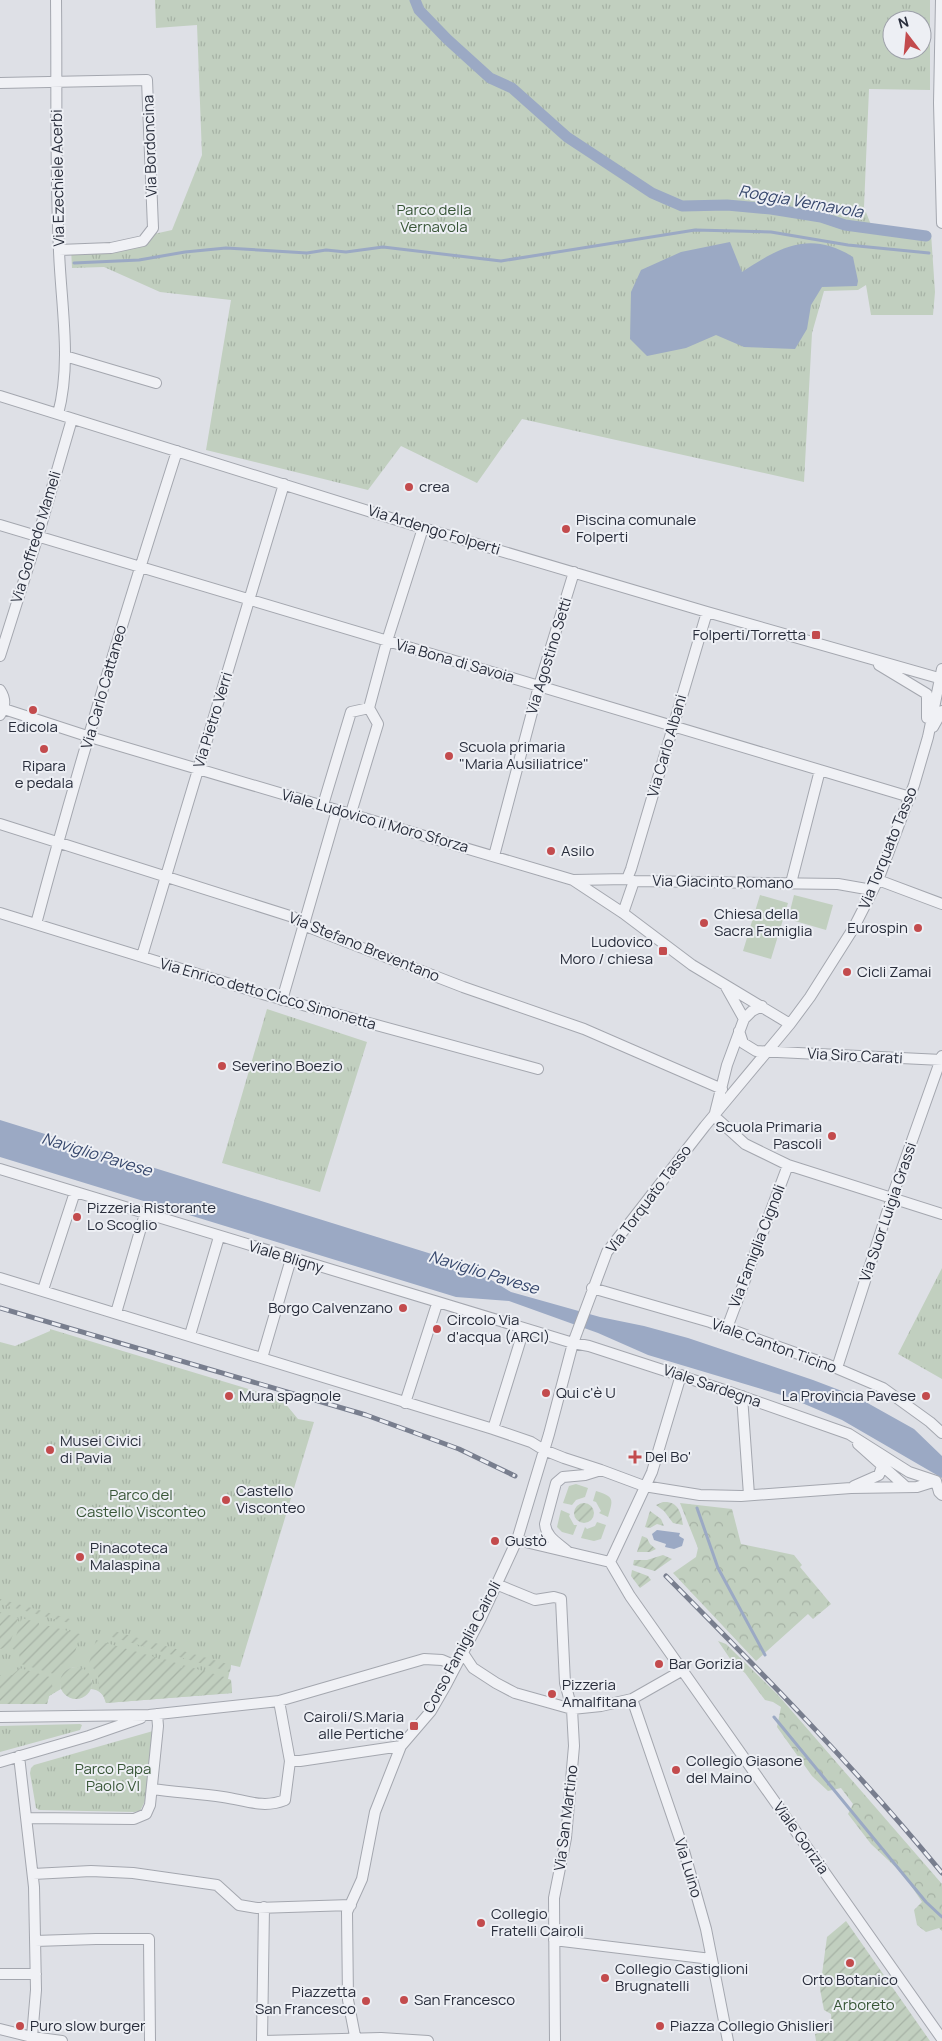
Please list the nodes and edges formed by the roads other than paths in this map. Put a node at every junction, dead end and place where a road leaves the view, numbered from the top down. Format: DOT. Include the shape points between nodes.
graph roads {
  1 [pos="56,0"];
  2 [pos="941,0"];
  3 [pos="57,80"];
  4 [pos="0,83"];
  5 [pos="942,223"];
  6 [pos="59,250"];
  7 [pos="65,356"];
  8 [pos="156,383"];
  9 [pos="0,396"];
  10 [pos="58,414"];
  11 [pos="72,419"];
  12 [pos="177,451"];
  13 [pos="284,484"];
  14 [pos="0,525"];
  15 [pos="423,528"];
  16 [pos="38,536"];
  17 [pos="140,566"];
  18 [pos="574,572"];
  19 [pos="249,600"];
  20 [pos="707,612"];
  21 [pos="387,641"];
  22 [pos="0,656"];
  23 [pos="869,659"];
  24 [pos="941,675"];
  25 [pos="539,686"];
  26 [pos="0,690"];
  27 [pos="369,708"];
  28 [pos="942,711"];
  29 [pos="2,712"];
  30 [pos="672,725"];
  31 [pos="90,737"];
  32 [pos="928,737"];
  33 [pos="198,769"];
  34 [pos="820,770"];
  35 [pos="910,797"];
  36 [pos="323,805"];
  37 [pos="337,810"];
  38 [pos="351,813"];
  39 [pos="0,824"];
  40 [pos="58,842"];
  41 [pos="494,856"];
  42 [pos="166,877"];
  43 [pos="573,880"];
  44 [pos="630,880"];
  45 [pos="878,880"];
  46 [pos="790,883"];
  47 [pos="872,890"];
  48 [pos="942,904"];
  49 [pos="0,913"];
  50 [pos="623,913"];
  51 [pos="36,924"];
  52 [pos="303,925"];
  53 [pos="142,956"];
  54 [pos="723,982"];
  55 [pos="282,1000"];
  56 [pos="762,1006"];
  57 [pos="744,1019"];
  58 [pos="790,1024"];
  59 [pos="739,1032"];
  60 [pos="767,1052"];
  61 [pos="942,1058"];
  62 [pos="538,1069"];
  63 [pos="722,1089"];
  64 [pos="714,1116"];
  65 [pos="788,1165"];
  66 [pos="1,1172"];
  67 [pos="75,1192"];
  68 [pos="892,1197"];
  69 [pos="145,1214"];
  70 [pos="942,1214"];
  71 [pos="219,1237"];
  72 [pos="291,1259"];
  73 [pos="0,1278"];
  74 [pos="592,1288"];
  75 [pos="43,1290"];
  76 [pos="437,1304"];
  77 [pos="116,1313"];
  78 [pos="727,1328"];
  79 [pos="524,1329"];
  80 [pos="190,1335"];
  81 [pos="573,1343"];
  82 [pos="262,1358"];
  83 [pos="837,1368"];
  84 [pos="681,1375"];
  85 [pos="742,1396"];
  86 [pos="405,1403"];
  87 [pos="494,1430"];
  88 [pos="941,1431"];
  89 [pos="849,1434"];
  90 [pos="544,1450"];
  91 [pos="882,1466"];
  92 [pos="602,1470"];
  93 [pos="939,1481"];
  94 [pos="644,1486"];
  95 [pos="905,1486"];
  96 [pos="851,1488"];
  97 [pos="749,1495"];
  98 [pos="942,1495"];
  99 [pos="517,1540"];
  100 [pos="567,1551"];
  101 [pos="610,1562"];
  102 [pos="496,1584"];
  103 [pos="462,1653"];
  104 [pos="456,1666"];
  105 [pos="682,1670"];
  106 [pos="632,1699"];
  107 [pos="279,1701"];
  108 [pos="572,1709"];
  109 [pos="153,1715"];
  110 [pos="89,1716"];
  111 [pos="0,1717"];
  112 [pos="89,1736"];
  113 [pos="401,1746"];
  114 [pos="19,1756"];
  115 [pos="290,1761"];
  116 [pos="0,1762"];
  117 [pos="152,1789"];
  118 [pos="28,1818"];
  119 [pos="32,1874"];
  120 [pos="351,1905"];
  121 [pos="264,1907"];
  122 [pos="554,1940"];
  123 [pos="36,1941"];
  124 [pos="712,1959"];
  125 [pos="0,1974"];
  126 [pos="36,1974"];
  127 [pos="0,2029"];
  128 [pos="32,2037"];
  129 [pos="942,2039"];
  130 [pos="356,2040"];
  131 [pos="62,2041"];
  132 [pos="150,2041"];
  133 [pos="262,2041"];
  134 [pos="428,2041"];
  135 [pos="555,2041"];
  136 [pos="728,2041"];
  1 -- 3 [label="street, Via Ezechiele Acerbi"];
  2 -- 5 [label="street"];
  3 -- 4 [label="street, Via Bordoncina"];
  3 -- 6 [label="street, Via Ezechiele Acerbi"];
  3 -- 6 [label="street, Via Bordoncina" via="148,80 153,228 143,241 111,248"];
  6 -- 7 [label="street, Via Ezechiele Acerbi"];
  7 -- 8 [label="street"];
  7 -- 10 [label="street, Via Ezechiele Acerbi"];
  9 -- 10 [label="street, Via Ardengo Folperti"];
  10 -- 11 [label="street, Via Ardengo Folperti"];
  11 -- 12 [label="street, Via Ardengo Folperti"];
  11 -- 16 [label="street, Via Goffredo Mameli"];
  12 -- 13 [label="street, Via Ardengo Folperti"];
  12 -- 17 [label="street, Via Carlo Cattaneo"];
  13 -- 15 [label="street, Via Ardengo Folperti"];
  13 -- 19 [label="street, Via Pietro Verri"];
  14 -- 16 [label="street, Via Bona di Savoia"];
  15 -- 18 [label="street, Via Ardengo Folperti"];
  15 -- 21 [label="street"];
  16 -- 17 [label="street, Via Bona di Savoia"];
  16 -- 22 [label="street, Via Goffredo Mameli"];
  17 -- 19 [label="street, Via Bona di Savoia"];
  17 -- 31 [label="street, Via Carlo Cattaneo"];
  18 -- 20 [label="street, Via Ardengo Folperti"];
  18 -- 25 [label="street, Via Agostino Setti"];
  19 -- 21 [label="street, Via Bona di Savoia"];
  19 -- 33 [label="street, Via Pietro Verri"];
  20 -- 23 [label="street, Via Ardengo Folperti"];
  20 -- 30 [label="street, Via Carlo Albani"];
  21 -- 25 [label="street, Via Bona di Savoia"];
  21 -- 27 [label="street"];
  23 -- 24 [label="street, Via Ardengo Folperti"];
  23 -- 32 [label="street, Via Ardengo Folperti" via="927,694"];
  24 -- 32 [label="street, Via Torquato Tasso"];
  25 -- 30 [label="street, Via Bona di Savoia"];
  25 -- 41 [label="street, Via Agostino Setti"];
  26 -- 29 [label="street, Viale Ludovico il Moro Sforza" via="5,702"];
  27 -- 36 [label="street" via="351,712"];
  27 -- 38 [label="street" via="378,724"];
  28 -- 32 [label="street, Via Torquato Tasso"];
  29 -- 31 [label="street, Viale Ludovico il Moro Sforza"];
  30 -- 34 [label="street, Via Bona di Savoia"];
  30 -- 44 [label="street, Via Carlo Albani"];
  31 -- 33 [label="street, Viale Ludovico il Moro Sforza"];
  31 -- 40 [label="street, Via Carlo Cattaneo"];
  32 -- 35 [label="street, Via Torquato Tasso"];
  33 -- 36 [label="street, Viale Ludovico il Moro Sforza"];
  33 -- 42 [label="street, Via Pietro Verri"];
  34 -- 35 [label="street, Via Bona di Savoia"];
  34 -- 46 [label="street"];
  35 -- 45 [label="street, Via Torquato Tasso"];
  36 -- 37 [label="street, Viale Ludovico il Moro Sforza"];
  37 -- 38 [label="street, Viale Ludovico il Moro Sforza"];
  37 -- 52 [label="street"];
  38 -- 41 [label="street, Viale Ludovico il Moro Sforza"];
  39 -- 40 [label="street, Via Stefano Breventano"];
  40 -- 42 [label="street, Via Stefano Breventano"];
  40 -- 51 [label="street, Via Carlo Cattaneo"];
  41 -- 43 [label="street, Viale Ludovico il Moro Sforza"];
  42 -- 52 [label="street, Via Stefano Breventano" via="293,917"];
  42 -- 53 [label="street, Via Pietro Verri"];
  43 -- 44 [label="street, Via Giacinto Romano"];
  43 -- 50 [label="street, Viale Ludovico il Moro Sforza"];
  44 -- 46 [label="street, Via Giacinto Romano"];
  44 -- 50 [label="street, Via Carlo Albani"];
  45 -- 47 [label="street, Via Torquato Tasso"];
  45 -- 48 [label="street"];
  46 -- 47 [label="street, Via Giacinto Romano" via="838,884"];
  47 -- 58 [label="street, Via Torquato Tasso" via="853,929"];
  49 -- 51 [label="street, Via Enrico detto Cicco Simonetta"];
  50 -- 54 [label="street, Viale Ludovico il Moro Sforza" via="692,965"];
  51 -- 53 [label="street, Via Enrico detto Cicco Simonetta"];
  52 -- 55 [label="street"];
  52 -- 63 [label="street, Via Stefano Breventano" via="584,1029"];
  53 -- 55 [label="street, Via Enrico detto Cicco Simonetta"];
  54 -- 56 [label="street, Viale Ludovico il Moro Sforza"];
  54 -- 57 [label="street"];
  55 -- 62 [label="street, Via Enrico detto Cicco Simonetta"];
  56 -- 57 [label="street" via="752,1010"];
  56 -- 58 [label="street, Viale Ludovico il Moro Sforza"];
  57 -- 59 [label="street, Via Torquato Tasso"];
  58 -- 60 [label="street, Via Torquato Tasso"];
  59 -- 60 [label="street" via="747,1047"];
  59 -- 63 [label="street, Via Torquato Tasso"];
  60 -- 61 [label="street, Via Siro Carati"];
  60 -- 64 [label="street, Via Torquato Tasso"];
  61 -- 68 [label="street, Via Suor Luigia Grassi"];
  63 -- 64 [label="street, Via Torquato Tasso"];
  64 -- 65 [label="street" via="745,1144"];
  64 -- 74 [label="street, Via Torquato Tasso" via="607,1252"];
  65 -- 68 [label="street"];
  65 -- 78 [label="street, Via Famiglia Cignoli"];
  66 -- 67 [label="street, Viale Bligny"];
  67 -- 69 [label="street, Viale Bligny"];
  67 -- 75 [label="street"];
  68 -- 70 [label="street"];
  68 -- 83 [label="street, Via Suor Luigia Grassi"];
  69 -- 71 [label="street, Viale Bligny"];
  69 -- 77 [label="street"];
  71 -- 72 [label="street, Viale Bligny"];
  71 -- 80 [label="street"];
  72 -- 76 [label="street, Viale Bligny"];
  72 -- 82 [label="street"];
  73 -- 75 [label="street"];
  74 -- 78 [label="street, Viale Canton Ticino"];
  74 -- 81 [label="street, Via Torquato Tasso"];
  75 -- 77 [label="street"];
  76 -- 79 [label="street, Viale Bligny"];
  76 -- 86 [label="street"];
  77 -- 80 [label="street"];
  78 -- 83 [label="street, Viale Canton Ticino"];
  79 -- 81 [label="street, Viale Bligny"];
  79 -- 87 [label="street"];
  80 -- 82 [label="street"];
  81 -- 84 [label="street, Viale Sardegna"];
  81 -- 90 [label="street, Via Torquato Tasso"];
  82 -- 86 [label="street"];
  83 -- 88 [label="street, Viale Canton Ticino" via="884,1388"];
  84 -- 85 [label="street, Viale Sardegna"];
  84 -- 94 [label="street" via="652,1472"];
  85 -- 89 [label="street, Viale Sardegna"];
  85 -- 97 [label="street"];
  86 -- 87 [label="street"];
  87 -- 90 [label="street" via="531,1442"];
  89 -- 91 [label="street, Viale Sardegna"];
  89 -- 93 [label="street, Viale Sardegna" via="909,1472"];
  90 -- 92 [label="street"];
  90 -- 99 [label="street, Corso Famiglia Cairoli"];
  91 -- 95 [label="street, Viale Sardegna"];
  91 -- 96 [label="street" via="879,1475"];
  92 -- 94 [label="street"];
  92 -- 100 [label="street" via="563,1477 556,1483 545,1529"];
  93 -- 95 [label="street" via="917,1487"];
  93 -- 98 [label="street"];
  94 -- 97 [label="street" via="700,1495"];
  94 -- 101 [label="street"];
  95 -- 96 [label="street"];
  96 -- 97 [label="street"];
  99 -- 100 [label="street"];
  99 -- 102 [label="street, Corso Famiglia Cairoli"];
  100 -- 101 [label="street"];
  101 -- 105 [label="street, Viale Gorizia"];
  102 -- 103 [label="street, Corso Famiglia Cairoli"];
  102 -- 108 [label="street, Via San Martino" via="535,1600 561,1599 565,1683"];
  103 -- 104 [label="street, Corso Famiglia Cairoli"];
  103 -- 108 [label="street" via="473,1668 515,1693"];
  104 -- 107 [label="street" via="442,1660 424,1659"];
  104 -- 113 [label="street, Corso Famiglia Cairoli" via="431,1711"];
  105 -- 106 [label="street"];
  105 -- 129 [label="street, Viale Gorizia"];
  106 -- 108 [label="street"];
  106 -- 124 [label="street, Via Luino" via="684,1852"];
  107 -- 109 [label="street"];
  107 -- 115 [label="street"];
  108 -- 122 [label="street, Via San Martino" via="571,1789 566,1838 554,1898"];
  109 -- 110 [label="street"];
  109 -- 112 [label="street"];
  109 -- 117 [label="street" via="158,1726"];
  110 -- 111 [label="street"];
  110 -- 112 [label="street" via="95,1725"];
  112 -- 114 [label="street"];
  113 -- 115 [label="street"];
  113 -- 120 [label="street, Corso Famiglia Cairoli" via="375,1812 362,1879"];
  114 -- 116 [label="street"];
  114 -- 118 [label="street"];
  115 -- 117 [label="street" via="285,1800 275,1804 261,1805 225,1797"];
  117 -- 118 [label="street" via="150,1810 142,1817"];
  118 -- 119 [label="street"];
  119 -- 121 [label="street" via="91,1871 217,1885 239,1905"];
  119 -- 123 [label="street"];
  120 -- 121 [label="street"];
  120 -- 130 [label="street, Corso Famiglia Cairoli" via="347,1912 348,2000"];
  121 -- 133 [label="street"];
  122 -- 124 [label="street"];
  122 -- 135 [label="street, Via San Martino"];
  123 -- 126 [label="street"];
  123 -- 132 [label="street" via="149,1939"];
  124 -- 136 [label="street, Via Luino"];
  125 -- 126 [label="street"];
  126 -- 128 [label="street"];
  127 -- 128 [label="street"];
  128 -- 131 [label="street"];
  130 -- 133 [label="street"];
  130 -- 134 [label="street"];
}
